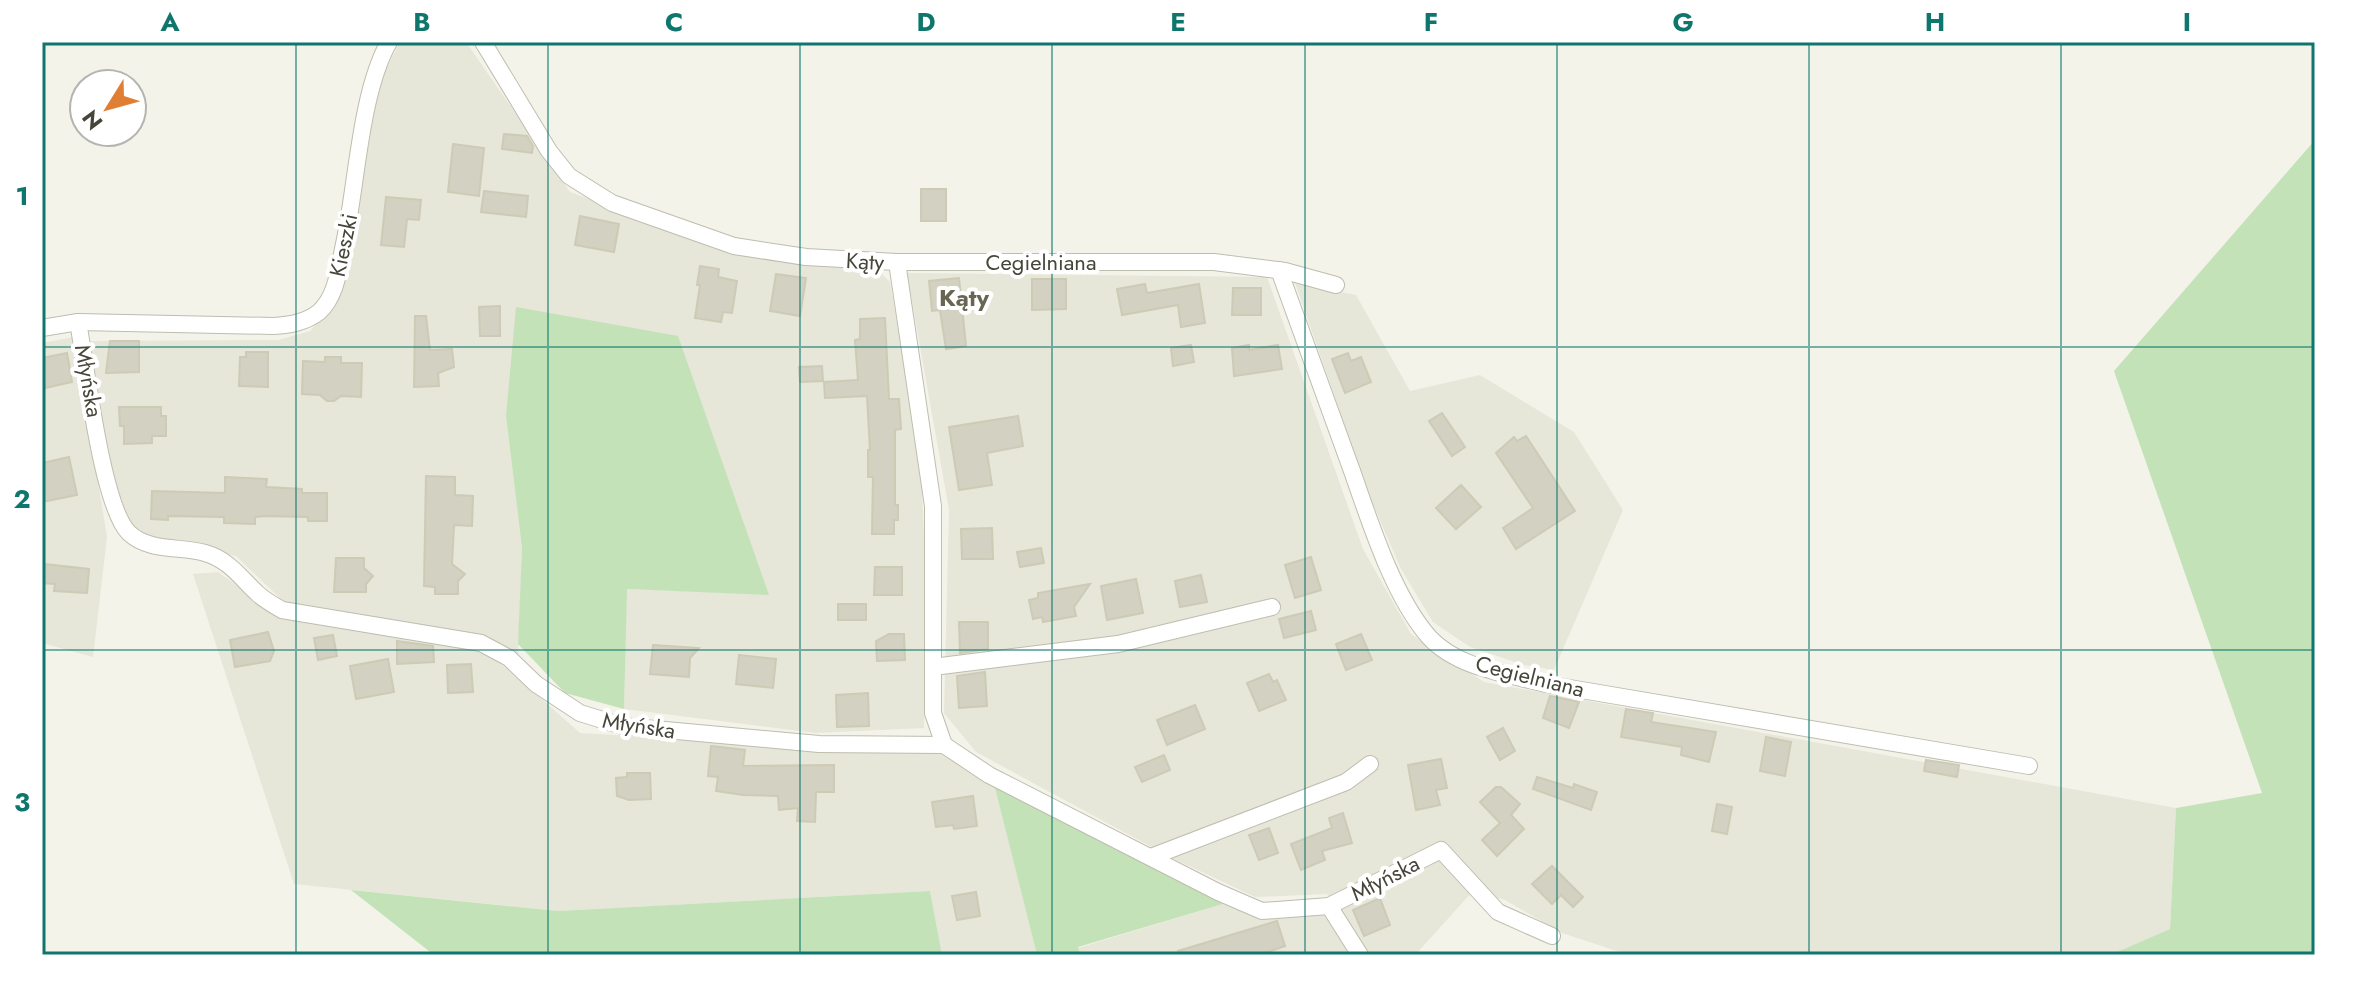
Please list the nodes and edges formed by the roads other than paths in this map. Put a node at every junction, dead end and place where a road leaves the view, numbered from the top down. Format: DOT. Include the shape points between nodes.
graph roads {
  1 [pos="389,42"];
  2 [pos="483,42"];
  3 [pos="897,262"];
  4 [pos="1279,270"];
  5 [pos="1336,285"];
  6 [pos="78,322"];
  7 [pos="42,328"];
  8 [pos="1272,607"];
  9 [pos="933,667"];
  10 [pos="944,745"];
  11 [pos="1370,764"];
  12 [pos="2029,766"];
  13 [pos="1151,857"];
  14 [pos="1329,906"];
  15 [pos="1552,936"];
  16 [pos="1360,955"];
  1 -- 6 [label="street, Kieszki" via="371,92 337,279 319,312 291,325 273,326"];
  2 -- 3 [label="street, Kąty" via="569,176 612,203 734,246"];
  3 -- 4 [label="street, Cegielniana" via="1214,262"];
  3 -- 9 [label="street, Kąty" via="933,506"];
  4 -- 5 [label="street, Cegielniana"];
  4 -- 12 [label="street, Cegielniana" via="1376,539 1415,617 1449,652 1478,667 1546,684"];
  6 -- 7 [label="street, Kieszki"];
  6 -- 10 [label="street, Młyńska" via="106,484 129,534 151,545 205,553 230,564 260,596 282,610 481,643 580,713 622,726 819,744"];
  8 -- 9 [label="street" via="1118,644"];
  9 -- 10 [label="street, Kąty" via="933,713"];
  10 -- 13 [label="street, Młyńska" via="989,775"];
  11 -- 13 [label="street" via="1346,782"];
  13 -- 14 [label="street, Młyńska" via="1262,911"];
  14 -- 15 [label="street, Młyńska" via="1441,850 1498,912"];
  14 -- 16 [label="street, Młyńska"];
}
